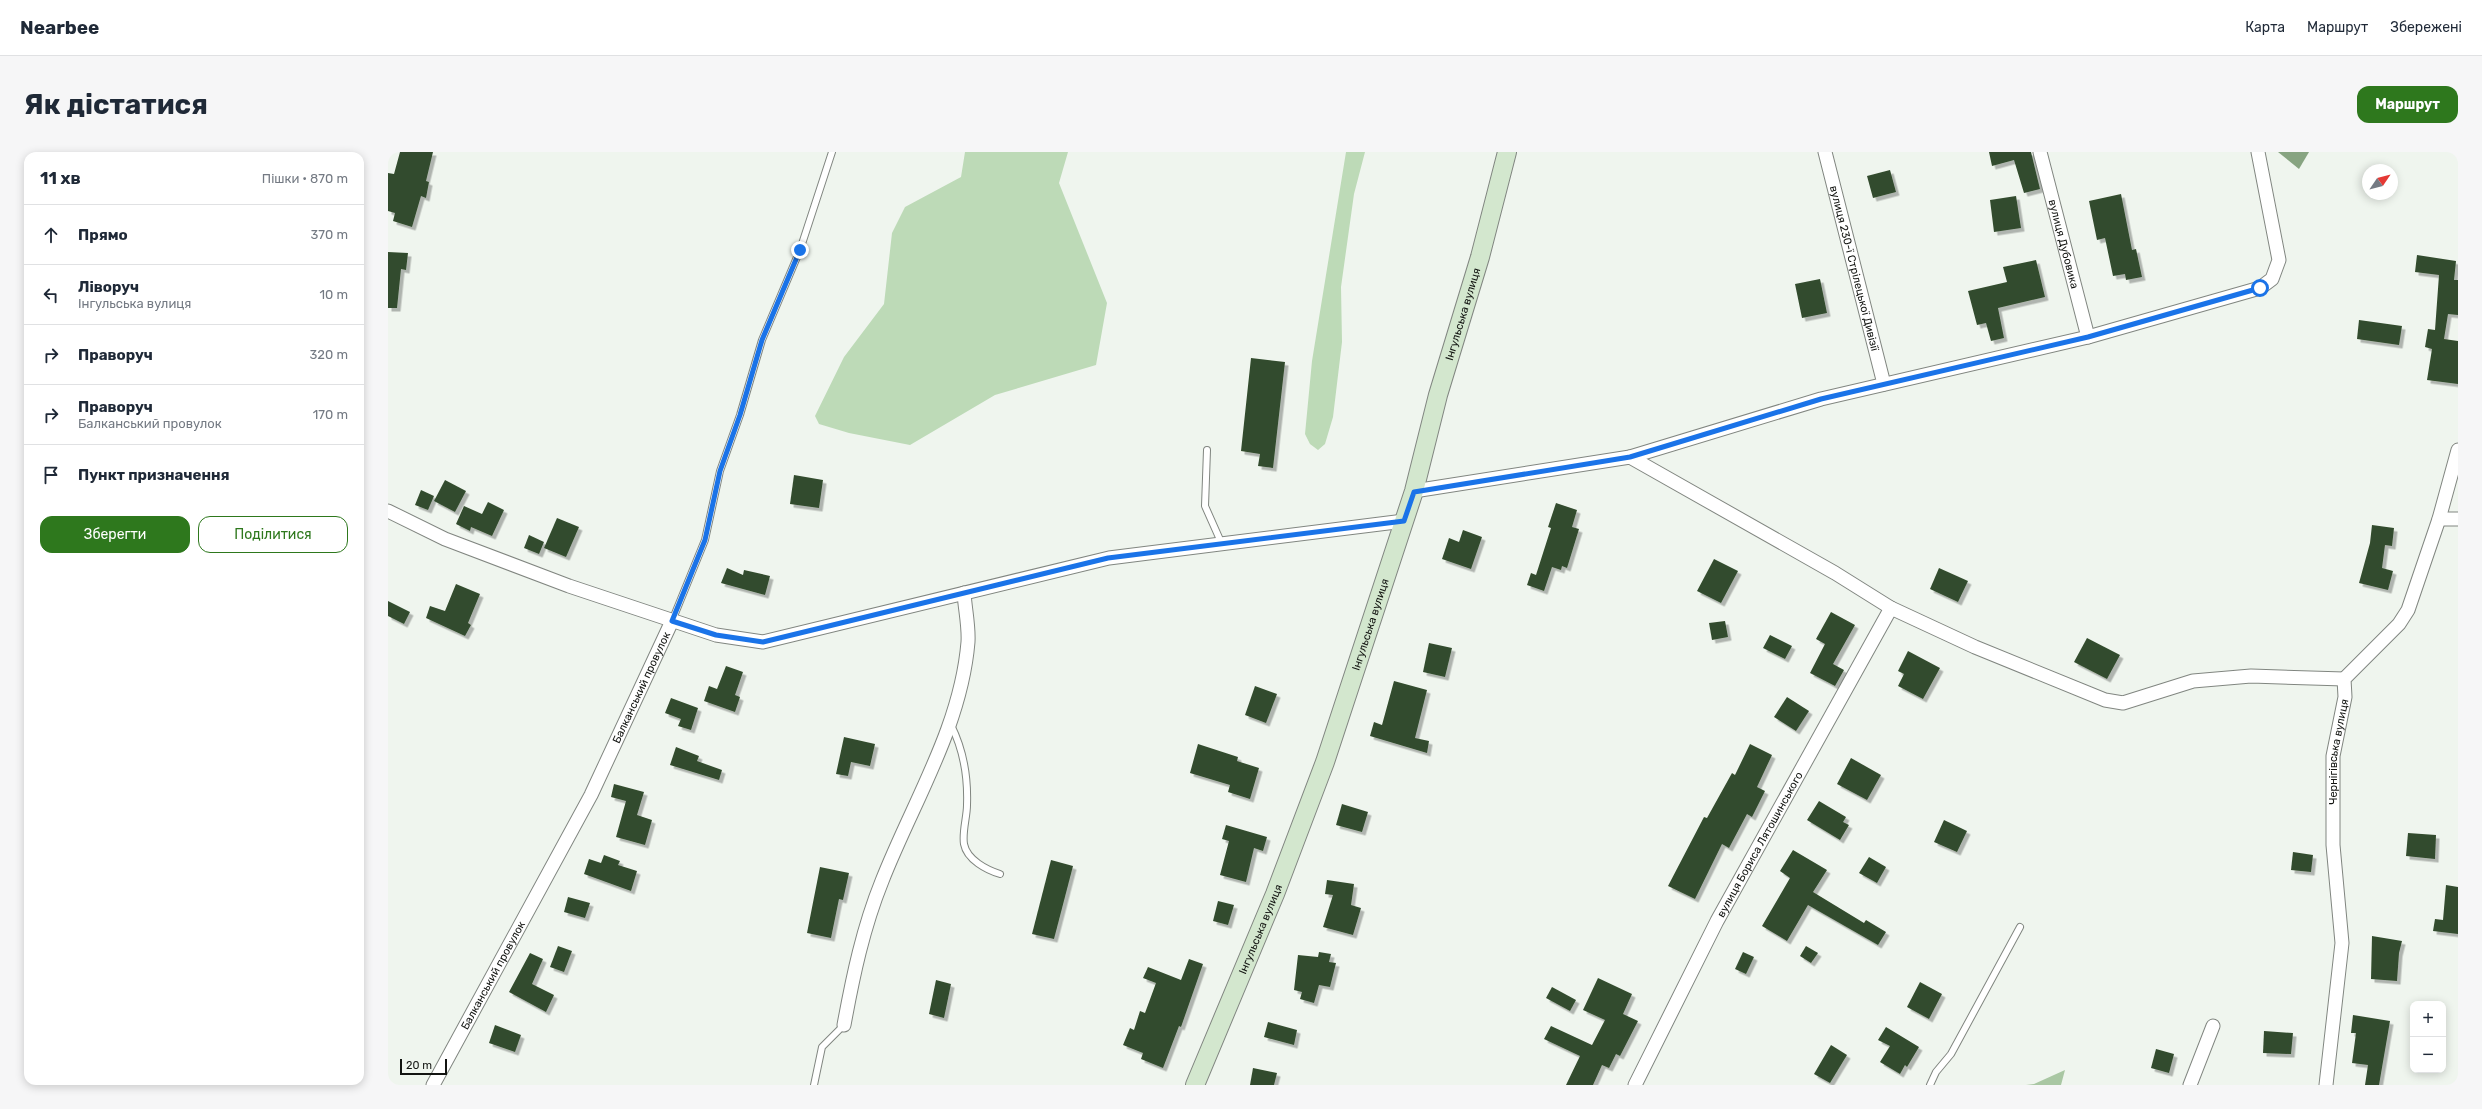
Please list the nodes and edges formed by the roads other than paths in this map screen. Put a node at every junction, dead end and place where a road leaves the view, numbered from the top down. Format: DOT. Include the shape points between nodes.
graph roads {
  1 [pos="832,152"];
  2 [pos="1507,152"];
  3 [pos="1825,152"];
  4 [pos="2040,152"];
  5 [pos="2258,152"];
  6 [pos="2088,337"];
  7 [pos="1884,384"];
  8 [pos="1208,450"];
  9 [pos="2458,450"];
  10 [pos="1630,457"];
  11 [pos="1414,492"];
  12 [pos="388,511"];
  13 [pos="2458,519"];
  14 [pos="2438,520"];
  15 [pos="1404,521"];
  16 [pos="1221,542"];
  17 [pos="964,593"];
  18 [pos="1891,608"];
  19 [pos="672,621"];
  20 [pos="2344,679"];
  21 [pos="950,723"];
  22 [pos="1000,874"];
  23 [pos="2020,927"];
  24 [pos="844,1025"];
  25 [pos="2214,1026"];
  26 [pos="433,1085"];
  27 [pos="814,1085"];
  28 [pos="1195,1085"];
  29 [pos="1636,1085"];
  30 [pos="1930,1085"];
  31 [pos="2190,1085"];
  32 [pos="2326,1085"];
  1 -- 19 [label="lane, Балканський провулок" via="800,250 762,340 720,471 705,540"];
  2 -- 11 [label="street, Інгульська вулиця" via="1480,257 1438,395"];
  3 -- 7 [label="street, вулиця 230-ї Стрілецької Дивізії"];
  4 -- 6 [label="street, вулиця Дубовика"];
  5 -- 6 [label="street" via="2279,260 2272,279 2260,288"];
  6 -- 7 [label="street"];
  7 -- 10 [label="street" via="1821,399"];
  8 -- 16 [label="lane" via="1205,506"];
  9 -- 14 [label="street"];
  10 -- 11 [label="street"];
  10 -- 18 [label="street" via="1835,573"];
  11 -- 15 [label="street, Інгульська вулиця"];
  12 -- 19 [label="street" via="445,539 569,586"];
  13 -- 14 [label="street"];
  14 -- 20 [label="street" via="2408,610 2399,624"];
  15 -- 16 [label="street"];
  15 -- 28 [label="street, Інгульська вулиця" via="1322,769 1275,894"];
  16 -- 17 [label="street" via="1108,558"];
  17 -- 19 [label="street" via="763,642 716,635"];
  17 -- 21 [label="street" via="968,640 962,685"];
  18 -- 20 [label="street" via="1975,646 2115,703 2123,703 2193,681 2251,676"];
  18 -- 29 [label="street, вулиця Бориса Лятошинського" via="1718,921"];
  19 -- 26 [label="street, Балканський провулок" via="591,795"];
  20 -- 32 [label="street, Чернігівська вулиця" via="2345,697 2332,756 2333,845 2342,943"];
  21 -- 22 [label="lane" via="965,768 967,805 964,845 970,857 988,870"];
  21 -- 24 [label="street" via="882,882 857,956"];
  23 -- 30 [label="lane" via="1951,1054 1936,1072"];
  24 -- 27 [label="lane" via="822,1048"];
  25 -- 31 [label="street"];
}
